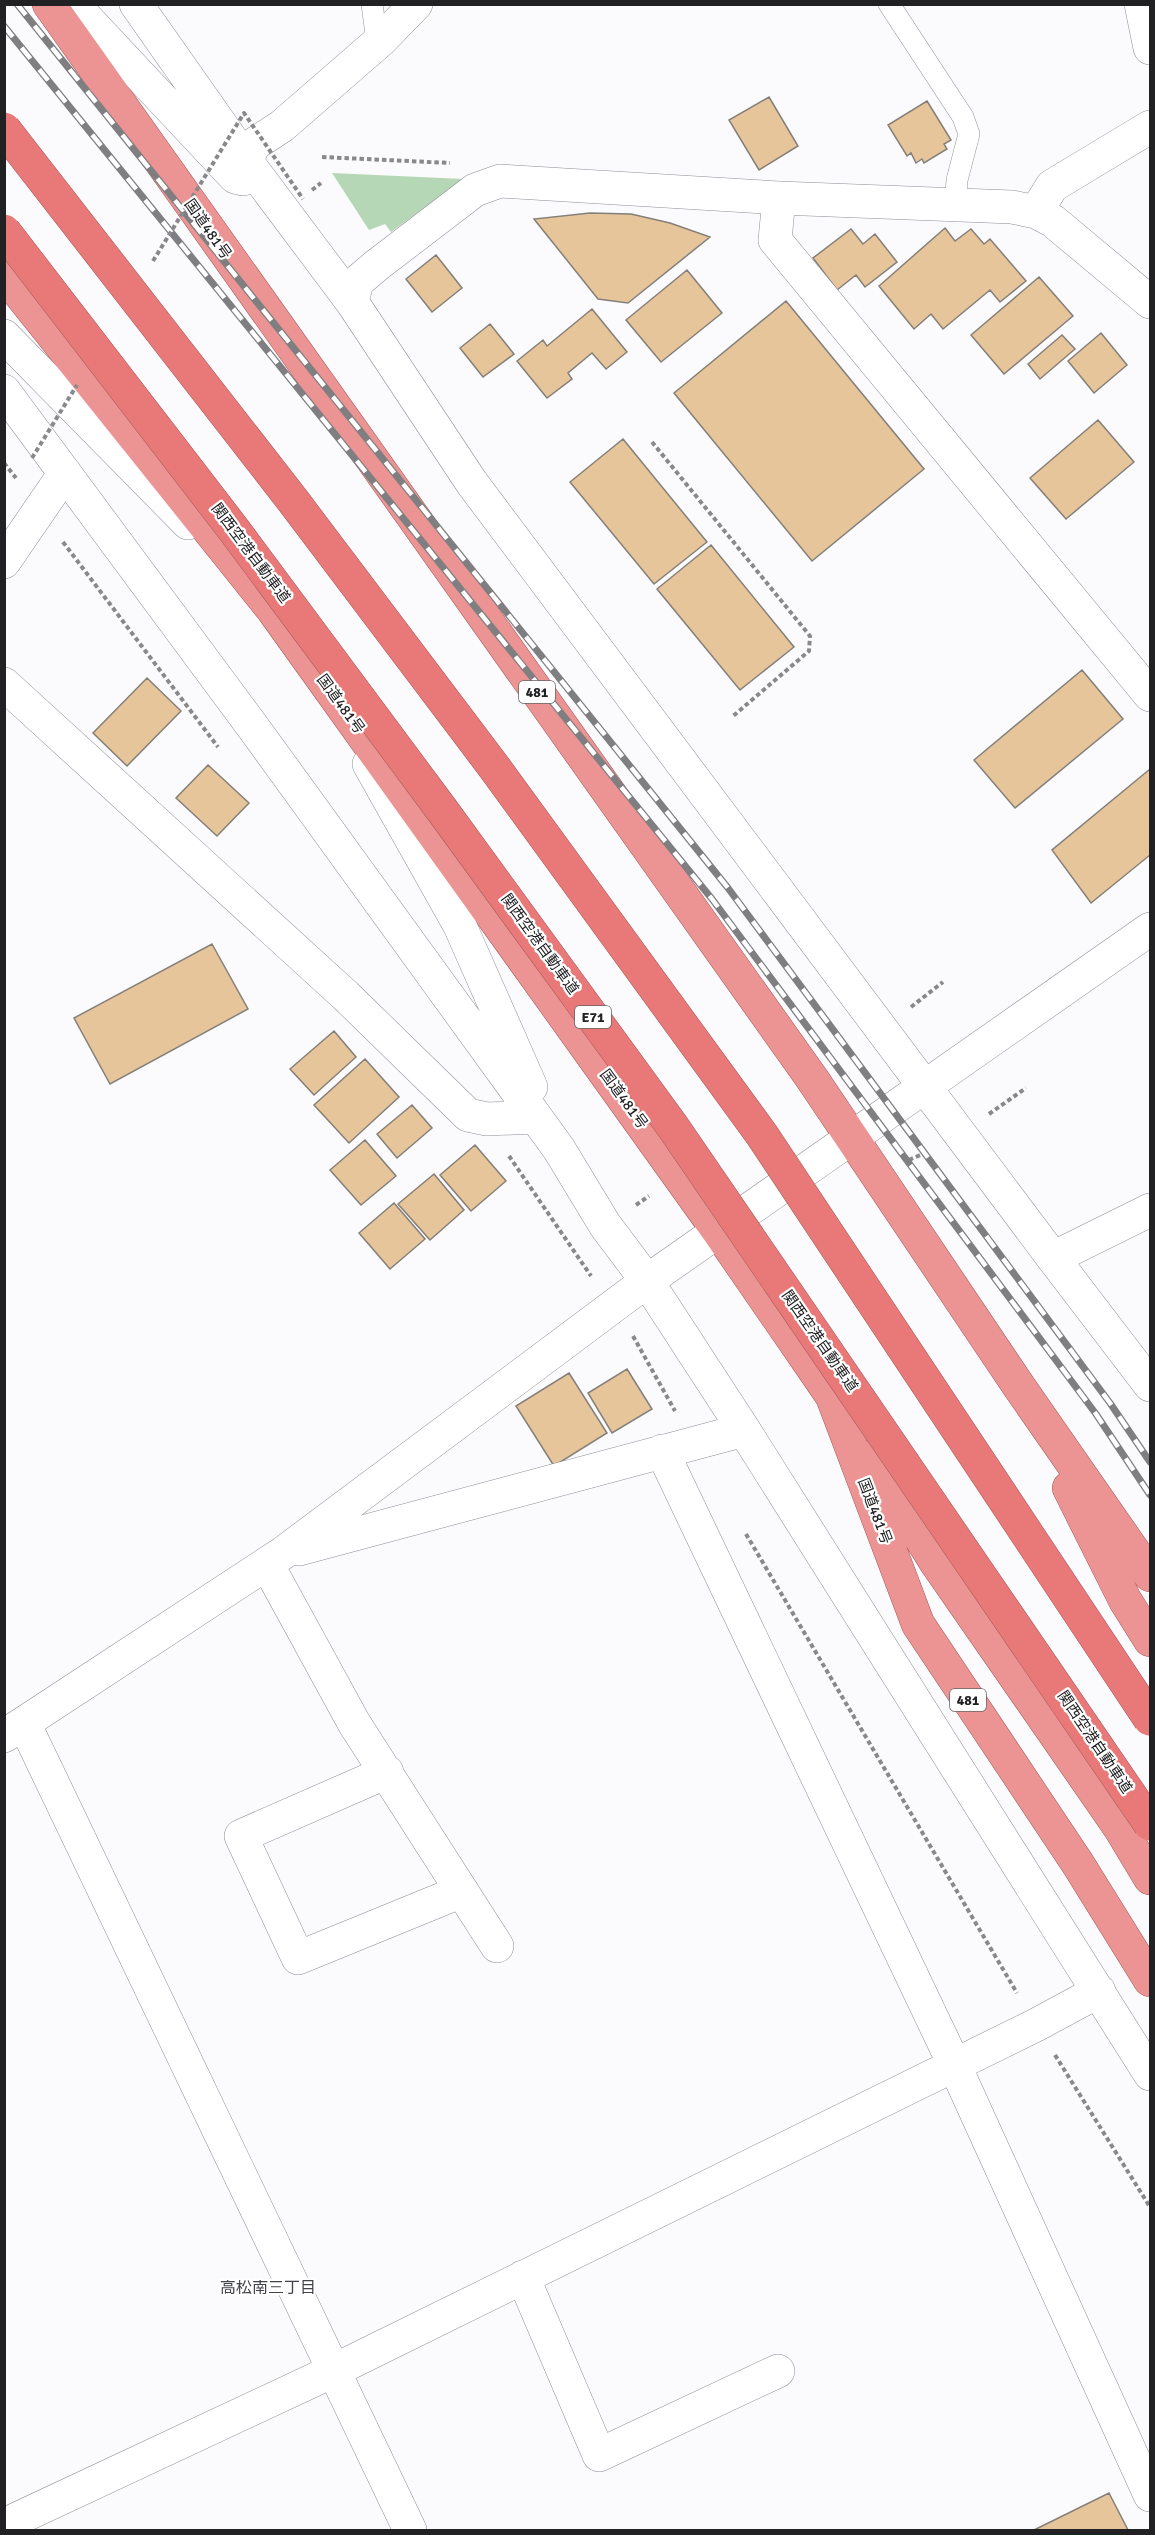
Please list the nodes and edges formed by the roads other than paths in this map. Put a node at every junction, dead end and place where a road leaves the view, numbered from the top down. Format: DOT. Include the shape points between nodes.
graph roads {
  1 [pos="49,4"];
  2 [pos="73,4"];
  3 [pos="136,4"];
  4 [pos="372,4"];
  5 [pos="416,4"];
  6 [pos="889,4"];
  7 [pos="1141,4"];
  8 [pos="381,40"];
  9 [pos="1150,48"];
  10 [pos="1150,127"];
  11 [pos="4,129"];
  12 [pos="247,162"];
  13 [pos="269,189"];
  14 [pos="779,198"];
  15 [pos="955,206"];
  16 [pos="1036,212"];
  17 [pos="4,231"];
  18 [pos="4,273"];
  19 [pos="352,302"];
  20 [pos="1150,302"];
  21 [pos="4,336"];
  22 [pos="4,391"];
  23 [pos="65,473"];
  24 [pos="4,562"];
  25 [pos="273,610"];
  26 [pos="315,668"];
  27 [pos="4,684"];
  28 [pos="1150,695"];
  29 [pos="1150,929"];
  30 [pos="926,1086"];
  31 [pos="535,1117"];
  32 [pos="854,1137"];
  33 [pos="559,1149"];
  34 [pos="1150,1210"];
  35 [pos="719,1232"];
  36 [pos="1053,1258"];
  37 [pos="647,1281"];
  38 [pos="1018,1384"];
  39 [pos="1150,1385"];
  40 [pos="832,1396"];
  41 [pos="744,1430"];
  42 [pos="677,1447"];
  43 [pos="275,1558"];
  44 [pos="1150,1575"];
  45 [pos="1150,1640"];
  46 [pos="1150,1719"];
  47 [pos="14,1730"];
  48 [pos="387,1772"];
  49 [pos="1150,1824"];
  50 [pos="1150,1878"];
  51 [pos="462,1891"];
  52 [pos="497,1946"];
  53 [pos="1150,1980"];
  54 [pos="1099,1991"];
  55 [pos="954,2064"];
  56 [pos="1150,2074"];
  57 [pos="523,2277"];
  58 [pos="333,2371"];
  59 [pos="778,2371"];
  60 [pos="1150,2495"];
  61 [pos="4,2525"];
  62 [pos="410,2530"];
  1 -- 32 [label="highway, 国道481号 / 481"];
  2 -- 13 [label="street" via="235,177"];
  3 -- 12 [label="street"];
  4 -- 8 [label="lane" via="376,34"];
  5 -- 8 [label="street"];
  6 -- 15 [label="lane" via="963,117 969,134"];
  7 -- 9 [label="street"];
  8 -- 12 [label="street" via="282,126 253,144"];
  10 -- 16 [label="street" via="1052,186"];
  11 -- 46 [label="highway, bridge" via="294,502 762,1135"];
  12 -- 13 [label="street"];
  13 -- 19 [label="street"];
  14 -- 15 [label="street"];
  14 -- 19 [label="street" via="500,181 476,190 377,265 357,282"];
  14 -- 28 [label="street" via="775,240"];
  15 -- 16 [label="street" via="1012,207"];
  16 -- 20 [label="street" via="1053,221"];
  17 -- 49 [label="highway, 関西空港自動車道 / E71, bridge" via="248,548 673,1127"];
  18 -- 25 [label="highway, 国道481号 / 481"];
  19 -- 30 [label="street" via="472,483"];
  21 -- 25 [label="street"];
  22 -- 23 [label="street"];
  23 -- 24 [label="street"];
  23 -- 31 [label="street"];
  25 -- 26 [label="highway, 国道481号 / 481"];
  26 -- 33 [label="street" via="460,926"];
  26 -- 35 [label="highway, 国道481号 / 481"];
  27 -- 31 [label="street" via="337,988 468,1115 487,1119"];
  29 -- 30 [label="street"];
  30 -- 32 [label="street"];
  30 -- 36 [label="street"];
  31 -- 33 [label="street"];
  32 -- 35 [label="street"];
  32 -- 38 [label="highway, 国道481号 / 481"];
  33 -- 37 [label="street" via="605,1225"];
  34 -- 36 [label="street"];
  35 -- 37 [label="street"];
  35 -- 40 [label="highway, 国道481号 / 481"];
  36 -- 39 [label="street"];
  37 -- 41 [label="street"];
  37 -- 43 [label="street"];
  38 -- 44 [label="highway, 国道481号 / 481"];
  38 -- 45 [label="highway, 481" via="1125,1600"];
  40 -- 50 [label="highway, 481" via="935,1561"];
  40 -- 53 [label="highway, 国道481号 / 481" via="918,1624 1078,1864"];
  41 -- 42 [label="street"];
  41 -- 54 [label="street"];
  42 -- 43 [label="street"];
  42 -- 55 [label="street"];
  43 -- 47 [label="street"];
  43 -- 48 [label="street" via="354,1723"];
  47 -- 58 [label="street"];
  48 -- 51 [label="street"];
  48 -- 51 [label="street" via="241,1836 298,1958"];
  51 -- 52 [label="street"];
  54 -- 55 [label="street"];
  54 -- 56 [label="street"];
  55 -- 57 [label="street"];
  55 -- 60 [label="street"];
  57 -- 58 [label="street"];
  57 -- 59 [label="street" via="599,2456"];
  58 -- 61 [label="street"];
  58 -- 62 [label="street"];
}
